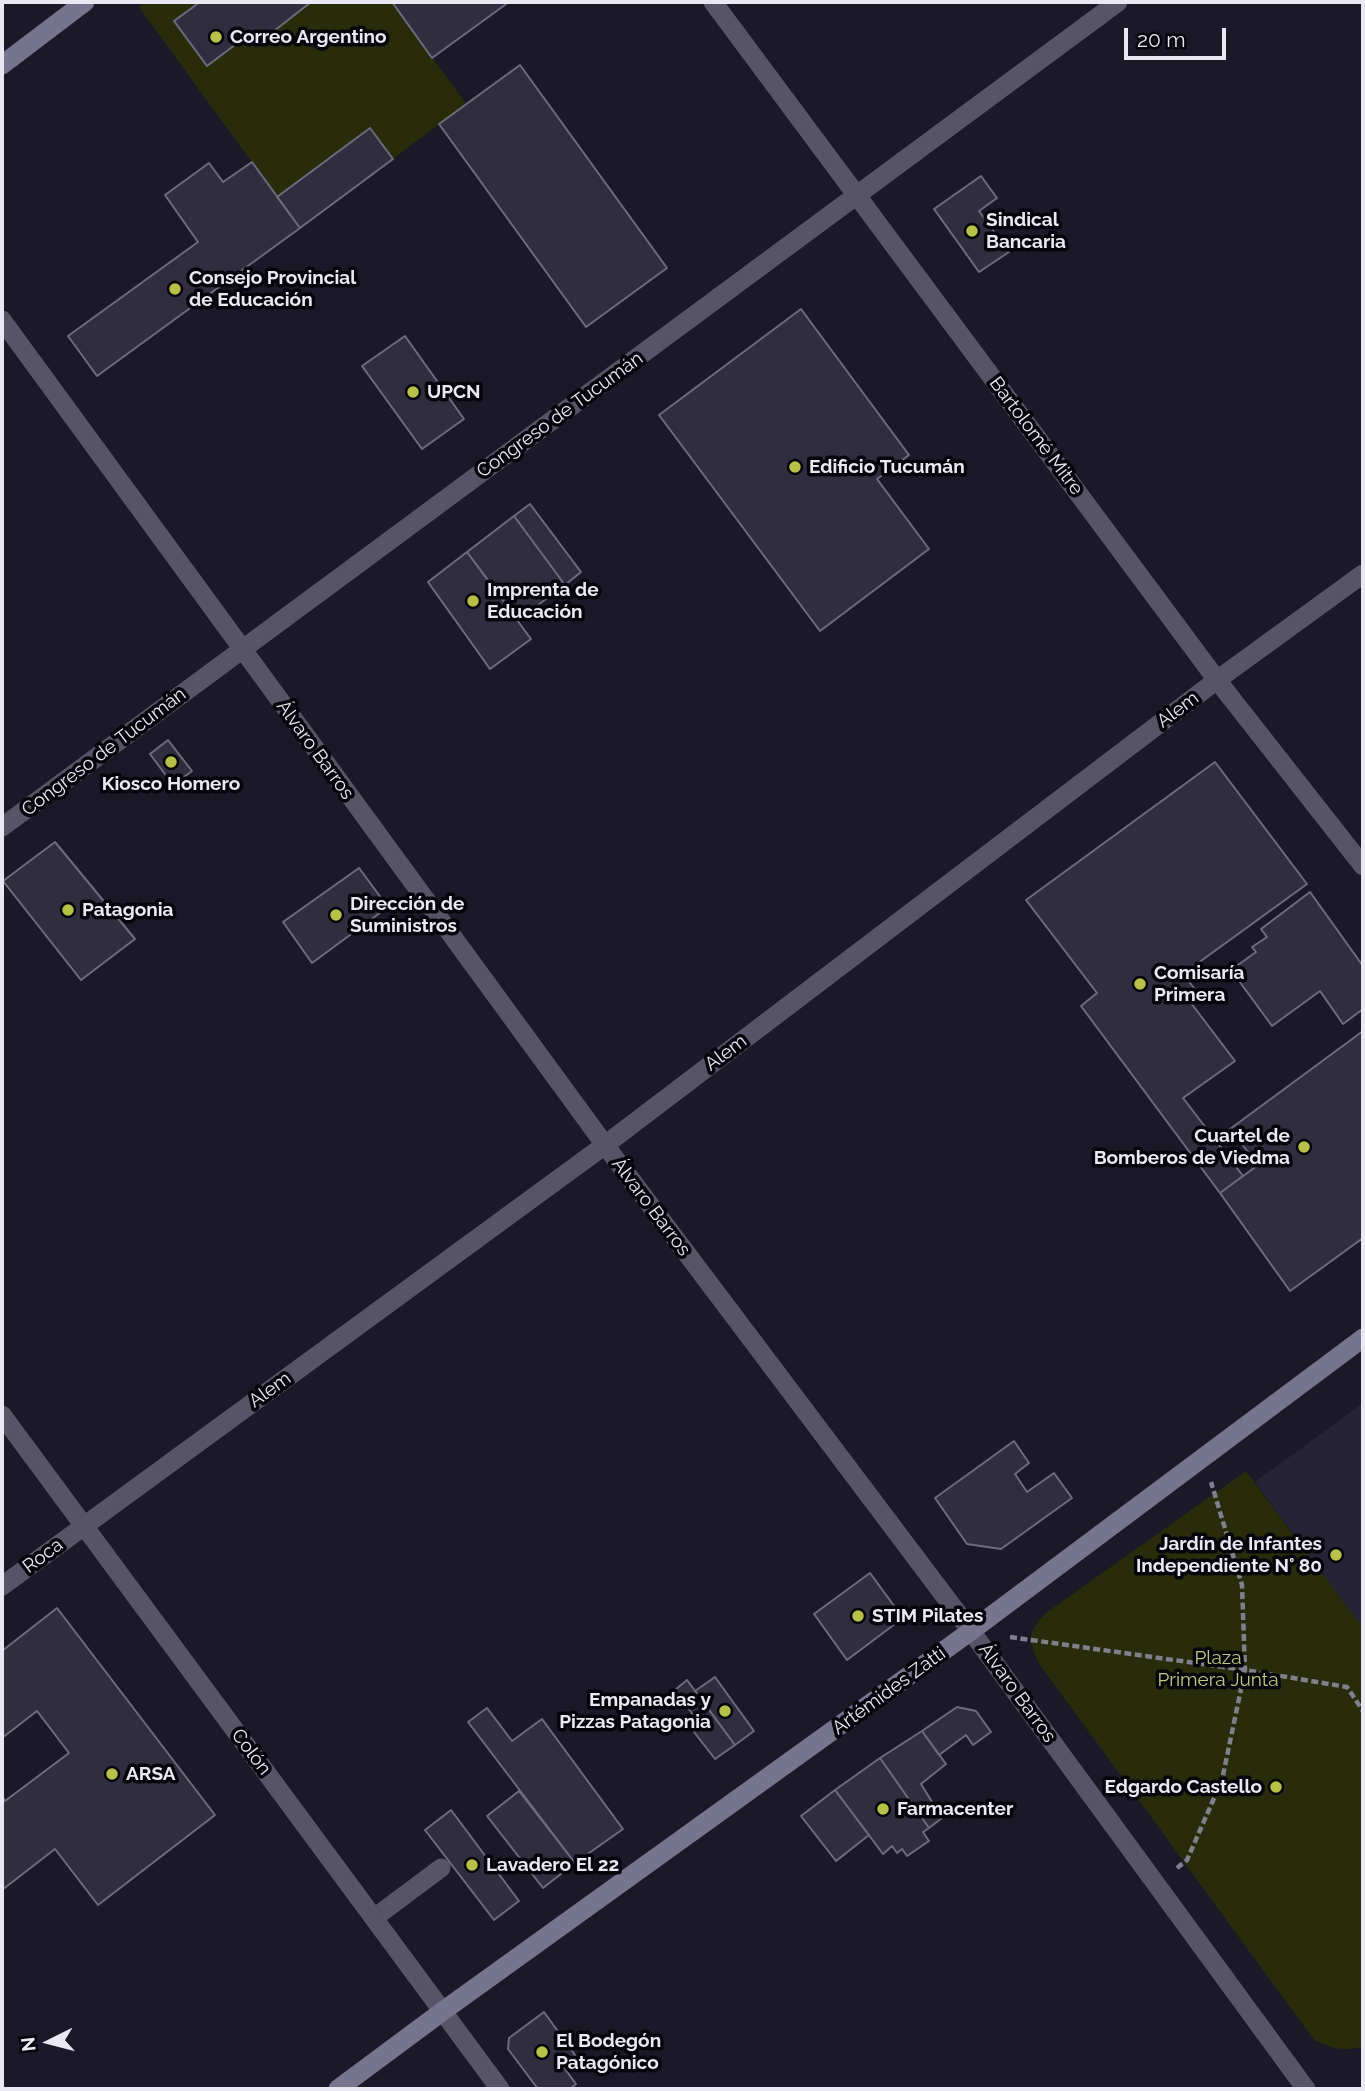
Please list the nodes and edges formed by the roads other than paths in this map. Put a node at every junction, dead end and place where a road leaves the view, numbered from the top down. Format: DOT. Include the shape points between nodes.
graph roads {
  1 [pos="85,2"];
  2 [pos="713,2"];
  3 [pos="1118,2"];
  4 [pos="2,65"];
  5 [pos="857,195"];
  6 [pos="2,320"];
  7 [pos="1363,574"];
  8 [pos="242,649"];
  9 [pos="1217,680"];
  10 [pos="2,827"];
  11 [pos="1363,866"];
  12 [pos="604,1145"];
  13 [pos="1363,1338"];
  14 [pos="2,1415"];
  15 [pos="83,1526"];
  16 [pos="2,1586"];
  17 [pos="971,1631"];
  18 [pos="442,1868"];
  19 [pos="374,1918"];
  20 [pos="443,2011"];
  21 [pos="338,2089"];
  22 [pos="500,2089"];
  23 [pos="1306,2089"];
  1 -- 4 [label="main road"];
  2 -- 5 [label="street, Bartolomé Mitre"];
  3 -- 5 [label="street, Congreso de Tucumán"];
  5 -- 8 [label="street, Congreso de Tucumán"];
  5 -- 9 [label="street, Bartolomé Mitre"];
  6 -- 8 [label="street, Álvaro Barros"];
  7 -- 9 [label="street, Alem"];
  8 -- 10 [label="street, Congreso de Tucumán"];
  8 -- 12 [label="street, Álvaro Barros"];
  9 -- 11 [label="street, Bartolomé Mitre"];
  9 -- 12 [label="street, Alem"];
  12 -- 15 [label="street, Alem"];
  12 -- 17 [label="street, Álvaro Barros"];
  13 -- 17 [label="main road, Artémides Zatti"];
  14 -- 15 [label="street, Colón"];
  15 -- 16 [label="street, Roca"];
  15 -- 19 [label="street, Colón"];
  17 -- 20 [label="main road, Artémides Zatti"];
  17 -- 23 [label="street, Álvaro Barros"];
  18 -- 19 [label="street"];
  19 -- 20 [label="street, Colón"];
  20 -- 21 [label="main road, Artémides Zatti"];
  20 -- 22 [label="street, Colón"];
}
